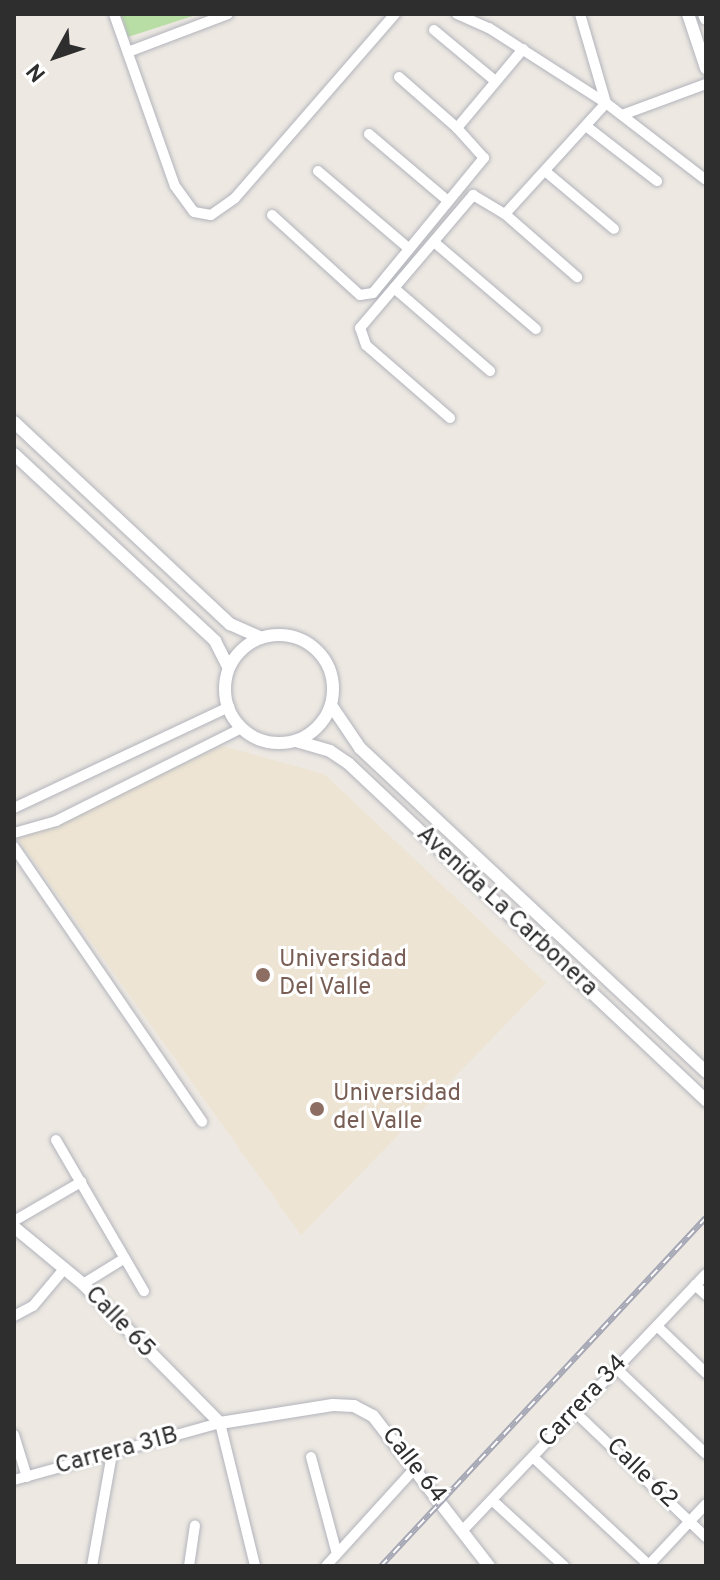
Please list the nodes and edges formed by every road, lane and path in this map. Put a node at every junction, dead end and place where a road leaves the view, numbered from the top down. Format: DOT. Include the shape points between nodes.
graph roads {
  1 [pos="114,14"];
  2 [pos="228,14"];
  3 [pos="395,14"];
  4 [pos="457,14"];
  5 [pos="580,14"];
  6 [pos="688,14"];
  7 [pos="434,30"];
  8 [pos="523,49"];
  9 [pos="128,52"];
  10 [pos="706,68"];
  11 [pos="399,77"];
  12 [pos="494,80"];
  13 [pos="706,84"];
  14 [pos="606,103"];
  15 [pos="622,115"];
  16 [pos="586,126"];
  17 [pos="457,128"];
  18 [pos="369,134"];
  19 [pos="318,171"];
  20 [pos="545,171"];
  21 [pos="706,180"];
  22 [pos="657,181"];
  23 [pos="448,201"];
  24 [pos="505,214"];
  25 [pos="272,215"];
  26 [pos="614,229"];
  27 [pos="434,242"];
  28 [pos="408,248"];
  29 [pos="577,277"];
  30 [pos="394,288"];
  31 [pos="536,329"];
  32 [pos="490,371"];
  33 [pos="450,418"];
  34 [pos="14,422"];
  35 [pos="14,454"];
  36 [pos="261,638"];
  37 [pos="229,668"];
  38 [pos="331,705"];
  39 [pos="229,707"];
  40 [pos="242,728"];
  41 [pos="296,741"];
  42 [pos="14,808"];
  43 [pos="14,833"];
  44 [pos="14,847"];
  45 [pos="706,1072"];
  46 [pos="706,1101"];
  47 [pos="202,1122"];
  48 [pos="56,1140"];
  49 [pos="81,1182"];
  50 [pos="14,1221"];
  51 [pos="14,1227"];
  52 [pos="125,1258"];
  53 [pos="64,1269"];
  54 [pos="706,1274"];
  55 [pos="83,1284"];
  56 [pos="695,1285"];
  57 [pos="144,1291"];
  58 [pos="706,1295"];
  59 [pos="14,1316"];
  60 [pos="657,1326"];
  61 [pos="616,1368"];
  62 [pos="706,1373"];
  63 [pos="575,1412"];
  64 [pos="220,1423"];
  65 [pos="14,1435"];
  66 [pos="112,1454"];
  67 [pos="706,1454"];
  68 [pos="311,1457"];
  69 [pos="533,1457"];
  70 [pos="416,1467"];
  71 [pos="27,1477"];
  72 [pos="14,1480"];
  73 [pos="492,1500"];
  74 [pos="706,1504"];
  75 [pos="690,1521"];
  76 [pos="195,1525"];
  77 [pos="463,1530"];
  78 [pos="706,1537"];
  79 [pos="337,1554"];
  80 [pos="92,1566"];
  81 [pos="189,1566"];
  82 [pos="255,1566"];
  83 [pos="326,1566"];
  84 [pos="489,1566"];
  85 [pos="564,1566"];
  86 [pos="649,1566"];
  1 -- 9 [label="street"];
  2 -- 9 [label="street"];
  3 -- 9 [label="street" via="235,198 211,215 194,212 183,200"];
  4 -- 8 [label="street"];
  5 -- 14 [label="street"];
  6 -- 10 [label="street"];
  7 -- 12 [label="street"];
  8 -- 12 [label="street"];
  8 -- 14 [label="street"];
  11 -- 17 [label="street"];
  12 -- 17 [label="street"];
  13 -- 15 [label="street"];
  14 -- 15 [label="street"];
  14 -- 16 [label="street"];
  15 -- 21 [label="street"];
  16 -- 20 [label="street"];
  16 -- 22 [label="street"];
  17 -- 23 [label="street" via="484,158"];
  18 -- 23 [label="street"];
  19 -- 28 [label="street"];
  20 -- 24 [label="street"];
  20 -- 26 [label="street"];
  23 -- 28 [label="street"];
  24 -- 27 [label="street" via="473,195"];
  24 -- 29 [label="street"];
  25 -- 28 [label="street" via="360,295 373,293"];
  27 -- 30 [label="street"];
  27 -- 31 [label="street"];
  30 -- 32 [label="street"];
  30 -- 33 [label="street" via="360,328 359,337"];
  34 -- 36 [label="street" via="230,624"];
  35 -- 37 [label="street" via="215,641"];
  36 -- 37 [label="street" via="245,646"];
  36 -- 38 [label="street" via="291,636 317,650 331,676"];
  37 -- 39 [label="street"];
  38 -- 41 [label="street" via="318,727"];
  38 -- 45 [label="street, Avenida La Carbonera" via="360,748"];
  39 -- 40 [label="street"];
  39 -- 42 [label="street"];
  40 -- 41 [label="street" via="261,740"];
  40 -- 43 [label="street" via="56,821"];
  41 -- 46 [label="street, Avenida La Carbonera" via="313,744 349,764"];
  44 -- 47 [label="street"];
  48 -- 49 [label="street"];
  49 -- 50 [label="street"];
  49 -- 52 [label="street"];
  51 -- 53 [label="street, Calle 65"];
  52 -- 55 [label="street"];
  52 -- 57 [label="street"];
  53 -- 55 [label="street, Calle 65"];
  53 -- 59 [label="street" via="33,1306"];
  54 -- 56 [label="street, Carrera 34"];
  55 -- 64 [label="street, Calle 65"];
  56 -- 58 [label="street"];
  56 -- 60 [label="street, Carrera 34"];
  60 -- 61 [label="street, Carrera 34"];
  60 -- 62 [label="street"];
  61 -- 63 [label="street, Carrera 34"];
  61 -- 67 [label="street"];
  63 -- 69 [label="street, Carrera 34"];
  63 -- 75 [label="street, Calle 62"];
  64 -- 66 [label="street, Carrera 31B"];
  64 -- 70 [label="street, Calle 64" via="354,1406 373,1416"];
  64 -- 82 [label="street"];
  65 -- 71 [label="street"];
  66 -- 71 [label="street, Carrera 31B"];
  66 -- 80 [label="street"];
  68 -- 79 [label="street"];
  69 -- 73 [label="street, Carrera 34"];
  69 -- 86 [label="street"];
  70 -- 77 [label="street, Calle 64"];
  70 -- 79 [label="street"];
  71 -- 72 [label="street, Carrera 31B"];
  73 -- 77 [label="street, Carrera 34"];
  73 -- 85 [label="street"];
  74 -- 75 [label="street"];
  75 -- 78 [label="street, Calle 62"];
  75 -- 86 [label="street"];
  76 -- 81 [label="street"];
  77 -- 84 [label="street, Calle 64"];
  79 -- 83 [label="street"];
}
